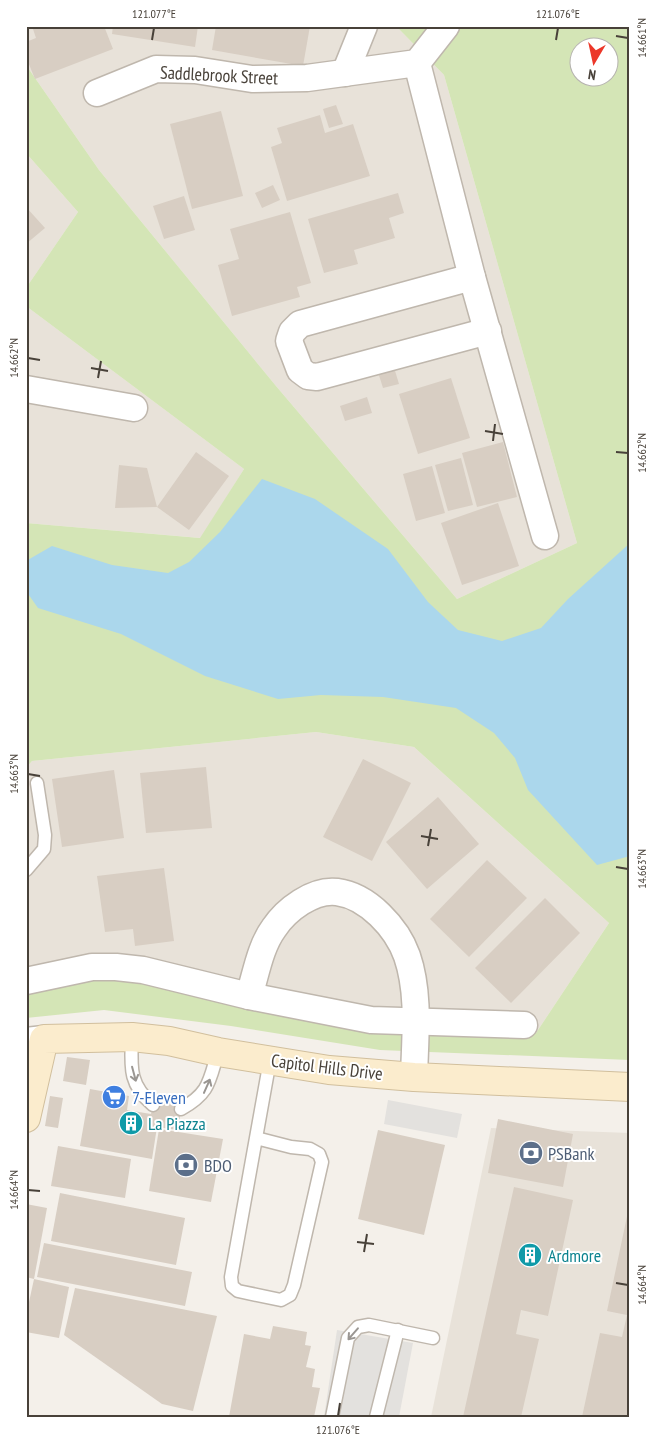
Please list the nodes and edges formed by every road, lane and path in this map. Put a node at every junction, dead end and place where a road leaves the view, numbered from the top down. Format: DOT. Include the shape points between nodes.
graph roads {
  1 [pos="364,26"];
  2 [pos="446,26"];
  3 [pos="417,63"];
  4 [pos="345,73"];
  5 [pos="97,93"];
  6 [pos="472,278"];
  7 [pos="488,331"];
  8 [pos="26,389"];
  9 [pos="134,408"];
  10 [pos="545,536"];
  11 [pos="37,782"];
  12 [pos="26,870"];
  13 [pos="26,981"];
  14 [pos="249,996"];
  15 [pos="416,1022"];
  16 [pos="524,1025"];
  17 [pos="132,1037"];
  18 [pos="35,1040"];
  19 [pos="218,1052"];
  20 [pos="270,1060"];
  21 [pos="414,1077"];
  22 [pos="630,1087"];
  23 [pos="153,1105"];
  24 [pos="181,1109"];
  25 [pos="26,1118"];
  26 [pos="256,1138"];
  27 [pos="398,1330"];
  28 [pos="433,1338"];
  29 [pos="332,1417"];
  30 [pos="376,1417"];
  1 -- 4 [label="street"];
  2 -- 3 [label="street"];
  3 -- 4 [label="street, Saddlebrook Street"];
  3 -- 6 [label="street"];
  4 -- 5 [label="street, Saddlebrook Street" via="307,78 252,79 195,70 156,69"];
  6 -- 7 [label="street"];
  6 -- 7 [label="street" via="300,324 289,341 300,370 308,376 317,377"];
  7 -- 10 [label="street"];
  8 -- 9 [label="street"];
  11 -- 12 [label="lane" via="44,849"];
  13 -- 14 [label="street" via="92,967 116,967 143,970"];
  14 -- 15 [label="street" via="371,1020"];
  14 -- 15 [label="street" via="266,940 274,927 304,900 337,892 358,898 393,930 406,955 414,988"];
  15 -- 16 [label="street"];
  15 -- 21 [label="street"];
  17 -- 18 [label="street, Capitol Hills Drive"];
  17 -- 19 [label="street, Capitol Hills Drive" via="170,1041"];
  17 -- 23 [label="lane, one-way" via="131,1071 144,1097"];
  18 -- 25 [label="street"];
  19 -- 20 [label="street, Capitol Hills Drive"];
  24 -- 19 [label="lane, one-way" via="204,1093"];
  20 -- 21 [label="street, Capitol Hills Drive" via="329,1070"];
  20 -- 26 [label="lane"];
  21 -- 22 [label="street, Capitol Hills Drive"];
  26 -- 26 [label="lane" via="232,1286 238,1291 281,1300 290,1296 294,1285 322,1162 319,1154 310,1149"];
  27 -- 28 [label="lane"];
  27 -- 29 [label="lane, one-way" via="369,1325 358,1328 348,1338"];
  27 -- 30 [label="lane"];
}
